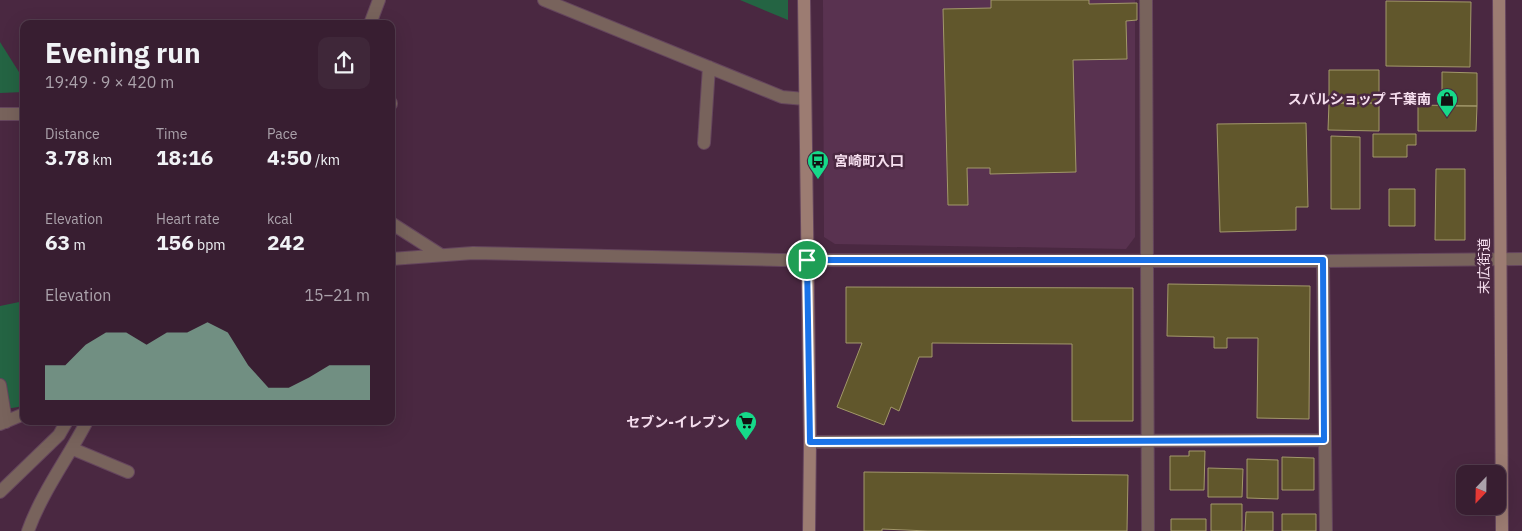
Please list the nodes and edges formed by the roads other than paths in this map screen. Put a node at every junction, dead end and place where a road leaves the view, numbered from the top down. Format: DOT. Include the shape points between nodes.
graph roads {
  1 [pos="379,0"];
  2 [pos="544,0"];
  3 [pos="804,0"];
  4 [pos="1146,0"];
  5 [pos="1499,0"];
  6 [pos="372,20"];
  7 [pos="709,67"];
  8 [pos="805,99"];
  9 [pos="0,114"];
  10 [pos="20,114"];
  11 [pos="704,143"];
  12 [pos="395,226"];
  13 [pos="441,255"];
  14 [pos="395,259"];
  15 [pos="1500,259"];
  16 [pos="1522,259"];
  17 [pos="807,260"];
  18 [pos="1147,260"];
  19 [pos="1323,260"];
  20 [pos="0,385"];
  21 [pos="20,416"];
  22 [pos="3,423"];
  23 [pos="65,425"];
  24 [pos="85,425"];
  25 [pos="1148,440"];
  26 [pos="1324,440"];
  27 [pos="810,442"];
  28 [pos="73,449"];
  29 [pos="128,472"];
  30 [pos="0,492"];
  31 [pos="32,530"];
  32 [pos="809,531"];
  33 [pos="1148,531"];
  34 [pos="1326,531"];
  35 [pos="1502,531"];
  1 -- 6 [label="street"];
  2 -- 7 [label="street"];
  3 -- 8 [label="street"];
  4 -- 18 [label="street"];
  5 -- 15 [label="street, 末広街道"];
  7 -- 8 [label="street" via="782,97"];
  7 -- 11 [label="street"];
  8 -- 17 [label="street"];
  9 -- 10 [label="street"];
  12 -- 13 [label="street"];
  13 -- 14 [label="street"];
  13 -- 17 [label="street"];
  15 -- 16 [label="street"];
  15 -- 19 [label="street"];
  15 -- 35 [label="street, 末広街道"];
  17 -- 18 [label="street"];
  17 -- 27 [label="street"];
  18 -- 19 [label="street"];
  18 -- 25 [label="street"];
  19 -- 26 [label="street"];
  20 -- 22 [label="street"];
  21 -- 22 [label="street"];
  23 -- 30 [label="street" via="59,435"];
  24 -- 28 [label="street"];
  25 -- 26 [label="street"];
  25 -- 27 [label="street"];
  25 -- 33 [label="street"];
  26 -- 34 [label="street"];
  27 -- 32 [label="street"];
  28 -- 29 [label="street"];
  28 -- 31 [label="street" via="50,482"];
}
